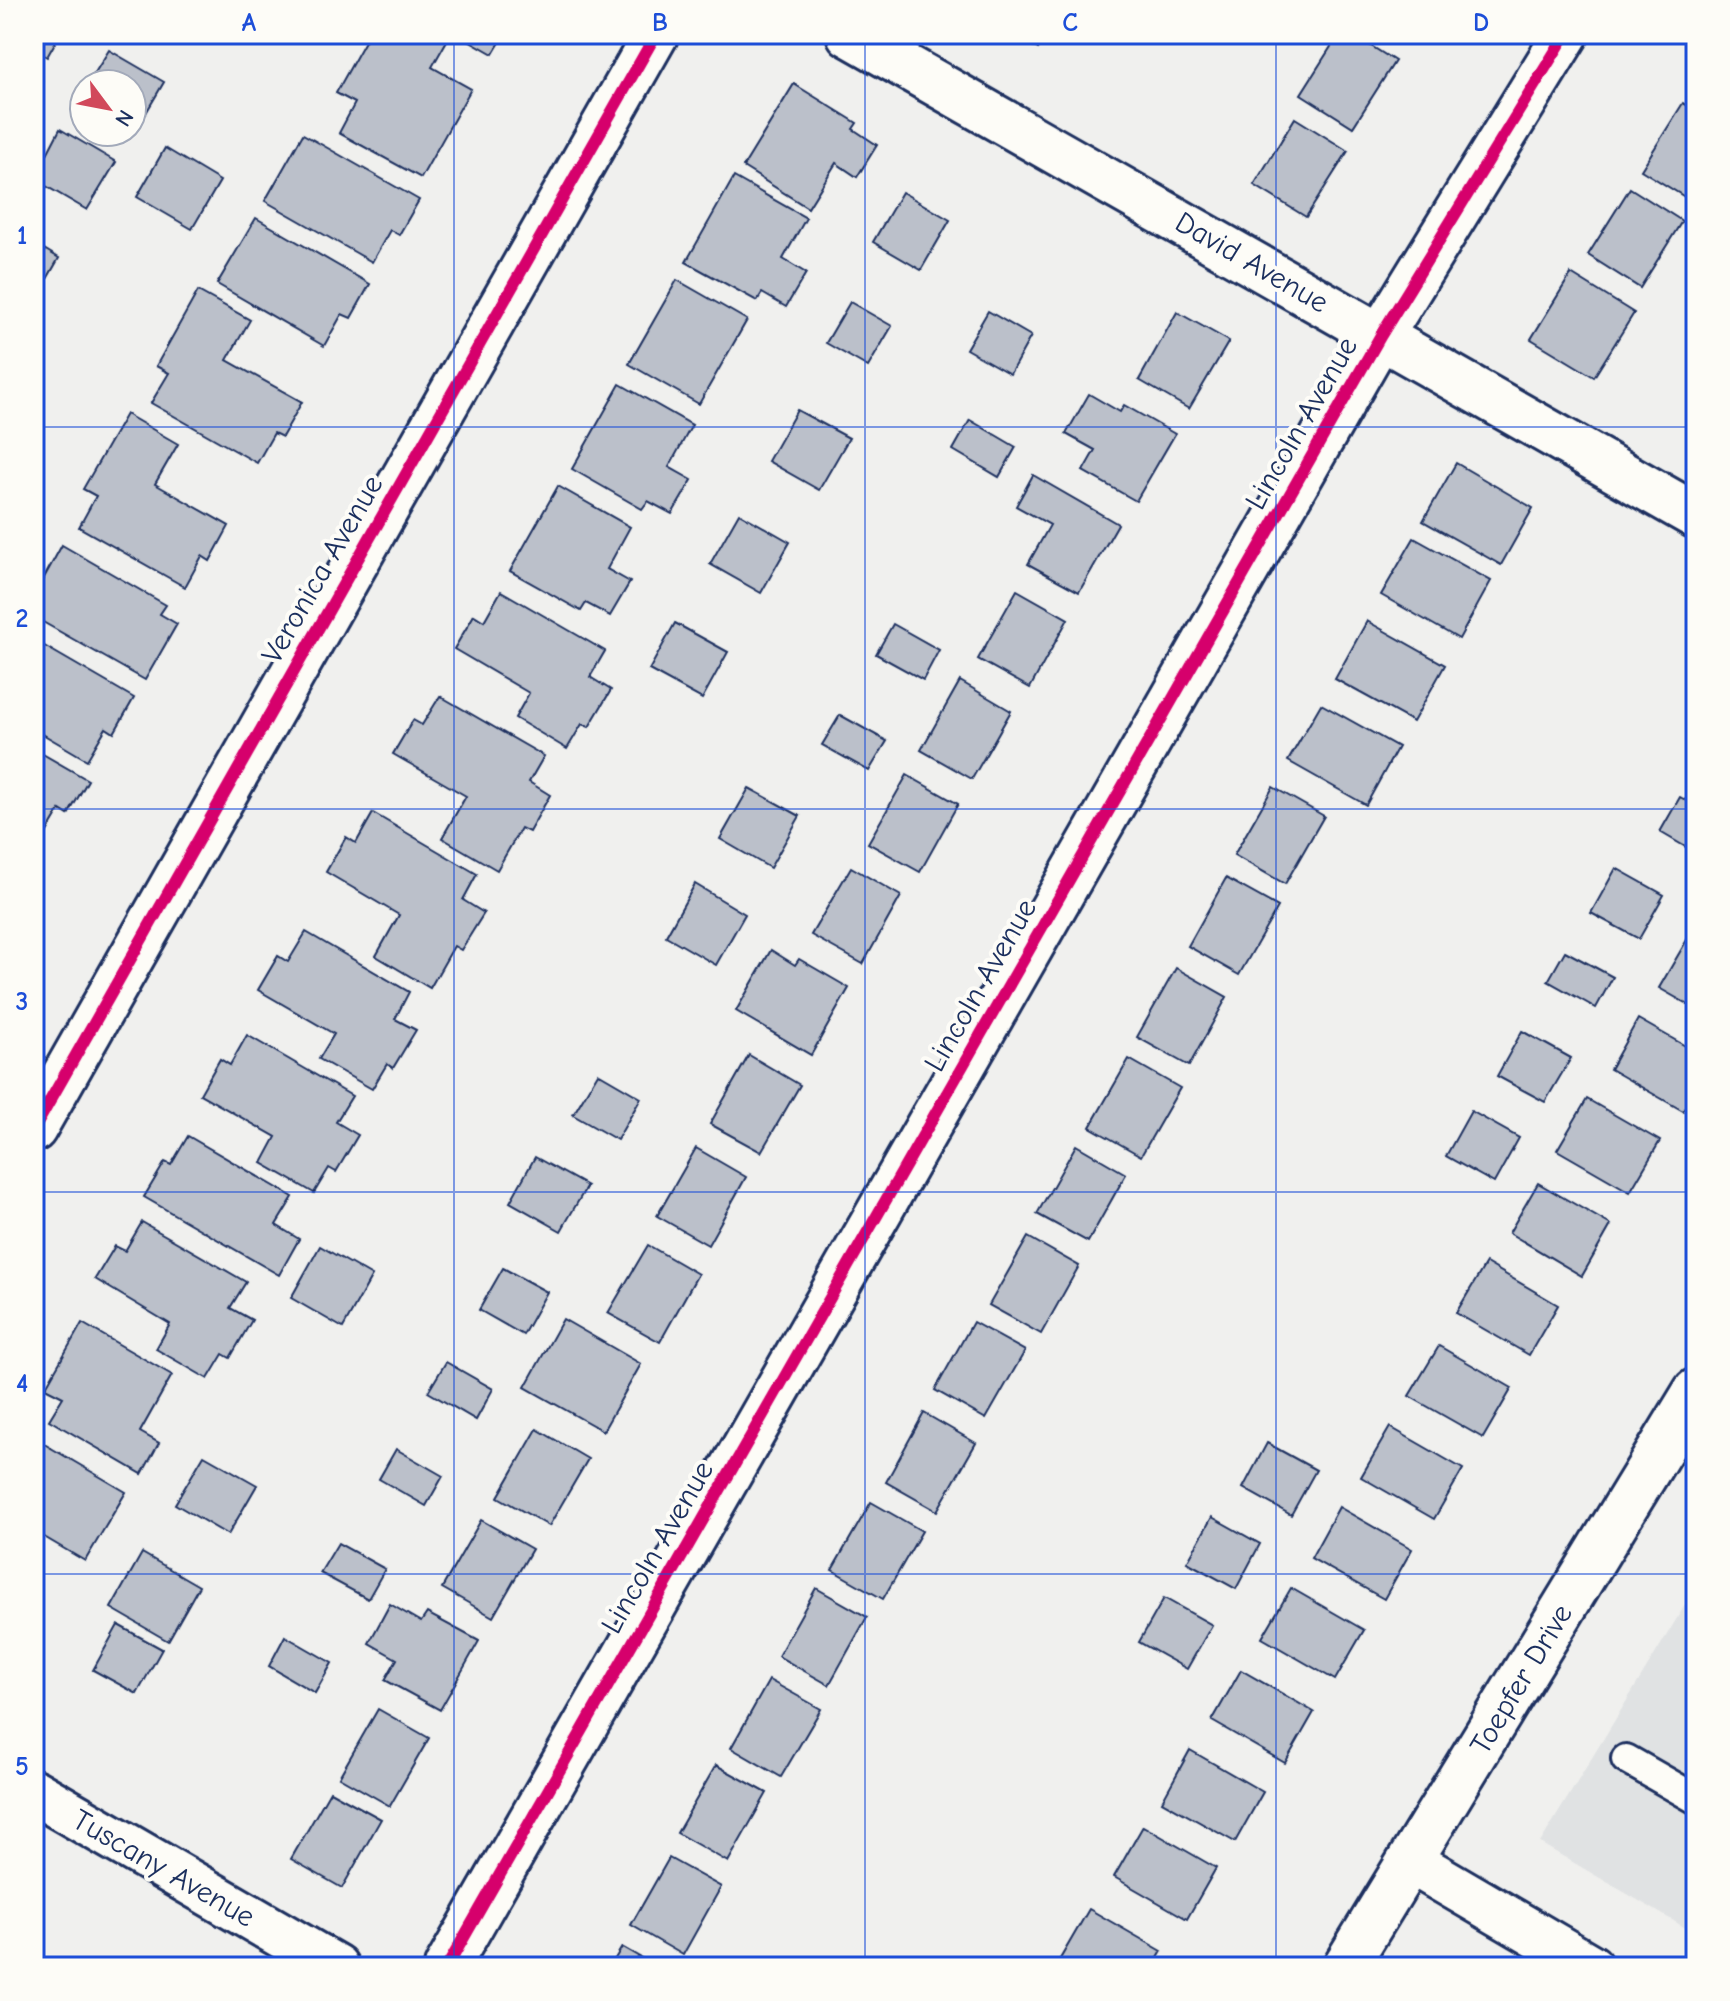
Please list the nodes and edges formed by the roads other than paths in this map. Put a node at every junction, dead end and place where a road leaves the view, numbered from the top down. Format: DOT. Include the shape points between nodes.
graph roads {
  1 [pos="656,34"];
  2 [pos="849,34"];
  3 [pos="1566,34"];
  4 [pos="1381,335"];
  5 [pos="1696,516"];
  6 [pos="34,1129"];
  7 [pos="1696,1391"];
  8 [pos="1626,1759"];
  9 [pos="34,1792"];
  10 [pos="1696,1799"];
  11 [pos="1410,1861"];
  12 [pos="336,1967"];
  13 [pos="447,1967"];
  14 [pos="1345,1967"];
  15 [pos="1591,1967"];
  1 -- 6 [label="street, Veronica Avenue"];
  2 -- 4 [label="street, David Avenue"];
  3 -- 4 [label="street, Lincoln Avenue"];
  4 -- 5 [label="street, David Avenue"];
  4 -- 13 [label="street, Lincoln Avenue"];
  7 -- 11 [label="street, Toepfer Drive"];
  8 -- 10 [label="lane"];
  9 -- 12 [label="street, Tuscany Avenue"];
  11 -- 14 [label="street, Toepfer Drive"];
  11 -- 15 [label="street"];
}
